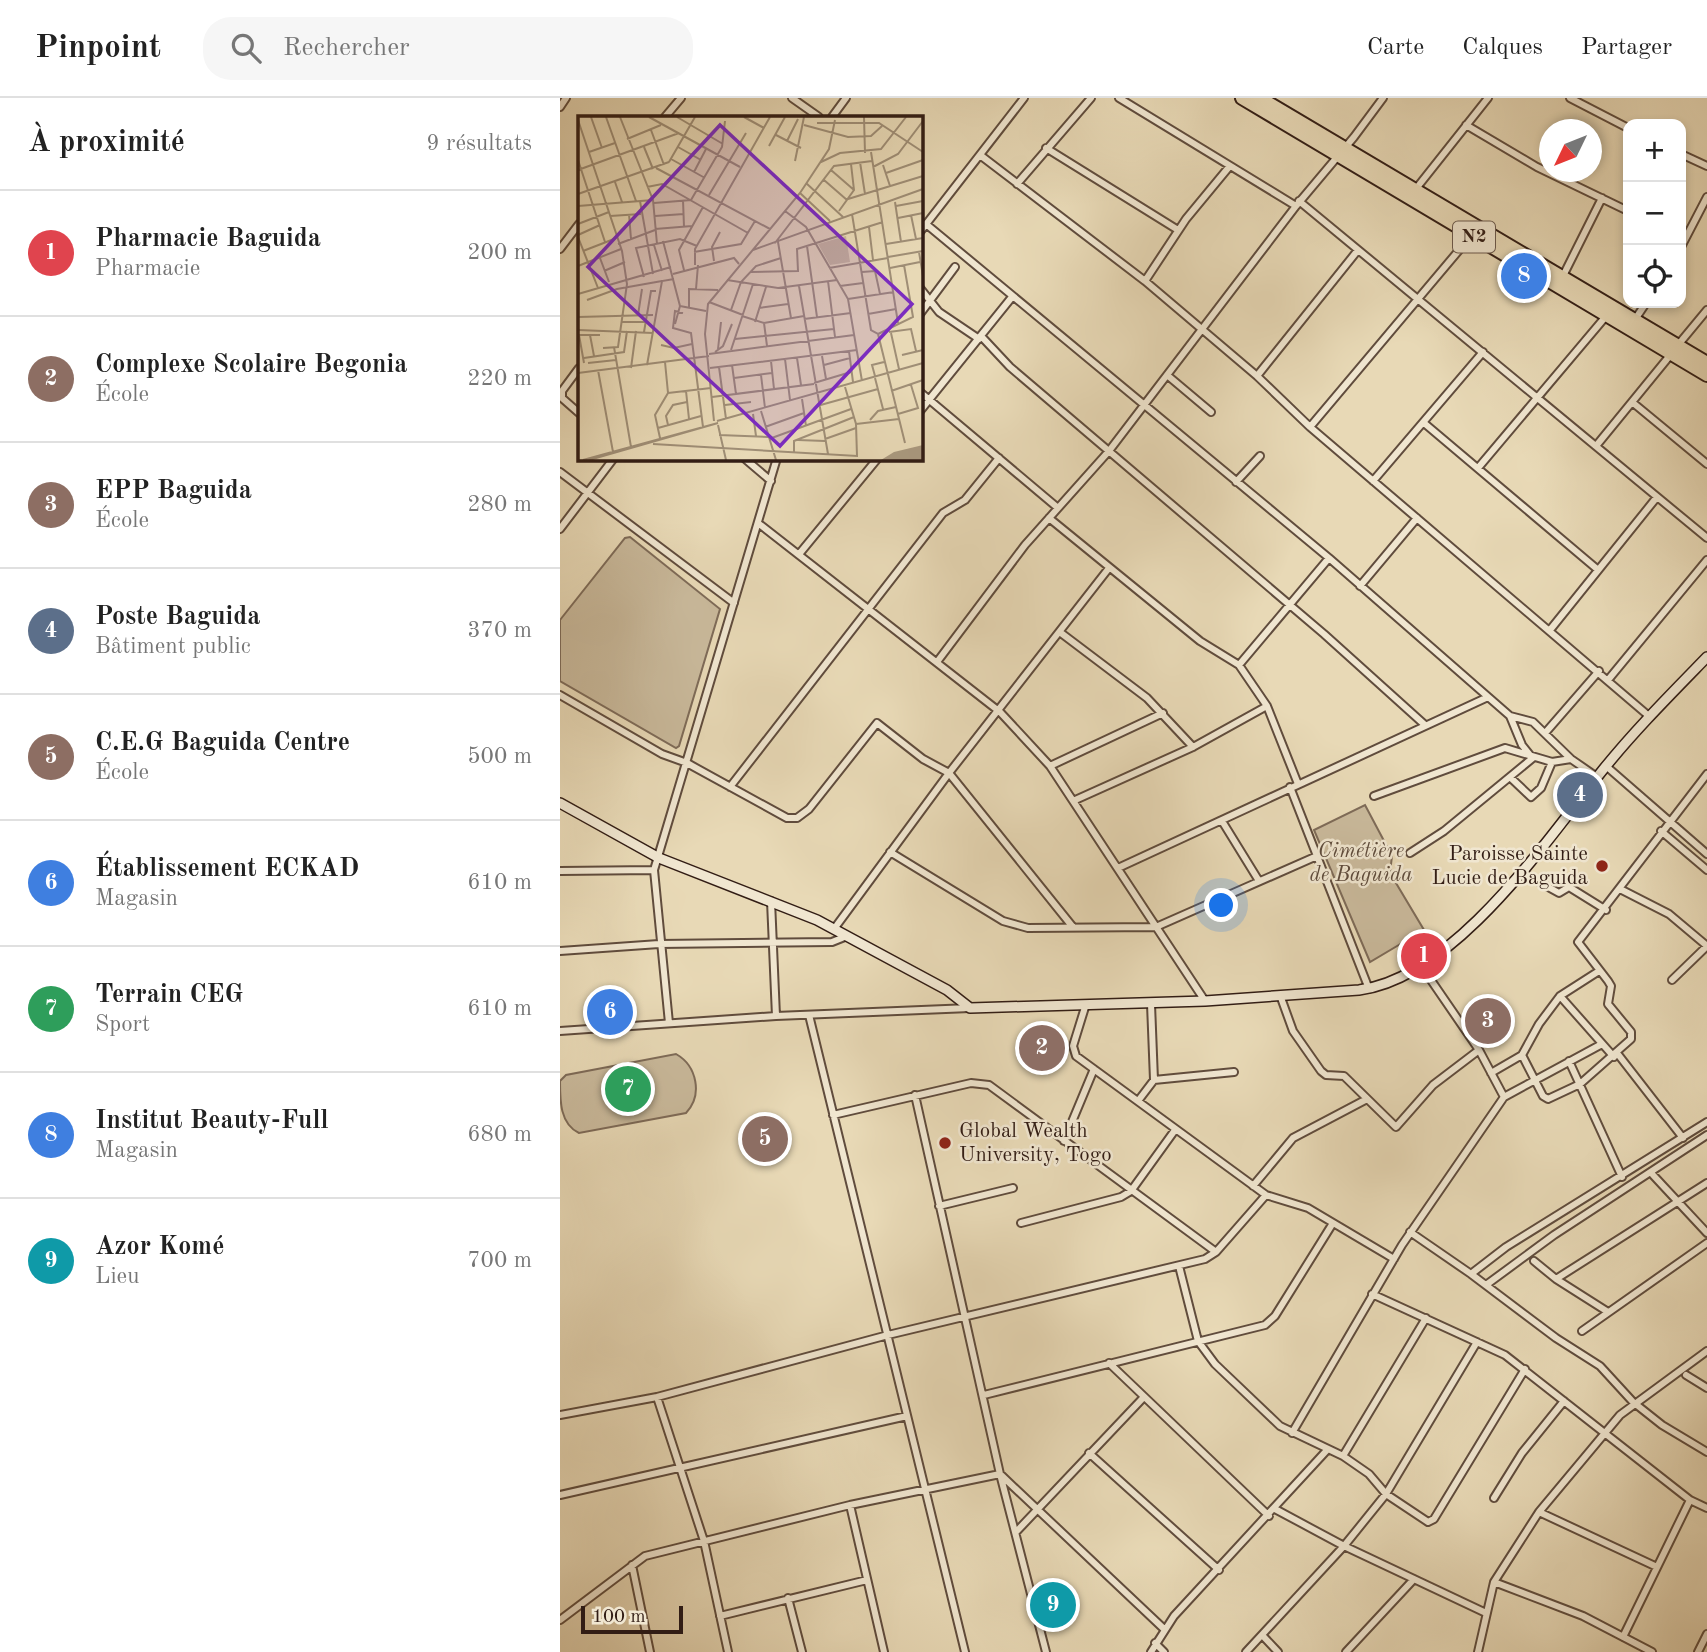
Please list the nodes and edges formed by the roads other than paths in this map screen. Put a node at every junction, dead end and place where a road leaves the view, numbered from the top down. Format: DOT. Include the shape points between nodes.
graph roads {
  1 [pos="566,98"];
  2 [pos="681,98"];
  3 [pos="792,98"];
  4 [pos="846,98"];
  5 [pos="1024,98"];
  6 [pos="1091,98"];
  7 [pos="1119,98"];
  8 [pos="1242,98"];
  9 [pos="1260,98"];
  10 [pos="1383,98"];
  11 [pos="1488,98"];
  12 [pos="1570,98"];
  13 [pos="560,107"];
  14 [pos="666,116"];
  15 [pos="818,116"];
  16 [pos="833,116"];
  17 [pos="1466,125"];
  18 [pos="1623,125"];
  19 [pos="1046,148"];
  20 [pos="1340,153"];
  21 [pos="980,155"];
  22 [pos="1686,156"];
  23 [pos="1707,166"];
  24 [pos="1229,167"];
  25 [pos="1017,184"];
  26 [pos="1415,190"];
  27 [pos="1707,197"];
  28 [pos="1602,198"];
  29 [pos="1297,204"];
  30 [pos="1623,208"];
  31 [pos="926,224"];
  32 [pos="578,226"];
  33 [pos="922,229"];
  34 [pos="1178,230"];
  35 [pos="1686,232"];
  36 [pos="1471,236"];
  37 [pos="560,249"];
  38 [pos="1358,250"];
  39 [pos="955,267"];
  40 [pos="1562,278"];
  41 [pos="1145,281"];
  42 [pos="922,290"];
  43 [pos="1012,297"];
  44 [pos="1419,298"];
  45 [pos="930,300"];
  46 [pos="1643,308"];
  47 [pos="1707,310"];
  48 [pos="922,311"];
  49 [pos="1607,315"];
  50 [pos="1634,321"];
  51 [pos="1202,329"];
  52 [pos="980,337"];
  53 [pos="1675,349"];
  54 [pos="1483,352"];
  55 [pos="1707,363"];
  56 [pos="578,369"];
  57 [pos="1167,375"];
  58 [pos="1707,375"];
  59 [pos="1257,376"];
  60 [pos="922,394"];
  61 [pos="1537,397"];
  62 [pos="930,400"];
  63 [pos="1632,402"];
  64 [pos="1144,405"];
  65 [pos="922,409"];
  66 [pos="578,412"];
  67 [pos="1211,412"];
  68 [pos="1424,423"];
  69 [pos="1310,427"];
  70 [pos="1596,446"];
  71 [pos="1109,451"];
  72 [pos="1259,456"];
  73 [pos="999,458"];
  74 [pos="612,460"];
  75 [pos="746,460"];
  76 [pos="776,460"];
  77 [pos="876,460"];
  78 [pos="1707,464"];
  79 [pos="1478,467"];
  80 [pos="560,472"];
  81 [pos="771,481"];
  82 [pos="1373,481"];
  83 [pos="1236,482"];
  84 [pos="587,493"];
  85 [pos="1657,497"];
  86 [pos="1059,508"];
  87 [pos="1416,517"];
  88 [pos="1049,518"];
  89 [pos="758,523"];
  90 [pos="560,529"];
  91 [pos="1707,538"];
  92 [pos="800,553"];
  93 [pos="1329,558"];
  94 [pos="1707,560"];
  95 [pos="1110,568"];
  96 [pos="1597,569"];
  97 [pos="1360,586"];
  98 [pos="734,603"];
  99 [pos="1289,605"];
  100 [pos="869,608"];
  101 [pos="1550,630"];
  102 [pos="1061,633"];
  103 [pos="1707,657"];
  104 [pos="937,662"];
  105 [pos="1239,666"];
  106 [pos="1599,671"];
  107 [pos="1608,680"];
  108 [pos="560,695"];
  109 [pos="1488,697"];
  110 [pos="1267,706"];
  111 [pos="1000,712"];
  112 [pos="1163,713"];
  113 [pos="1510,716"];
  114 [pos="1650,717"];
  115 [pos="1425,725"];
  116 [pos="1546,732"];
  117 [pos="1193,747"];
  118 [pos="1532,756"];
  119 [pos="1571,759"];
  120 [pos="1552,762"];
  121 [pos="687,763"];
  122 [pos="1050,766"];
  123 [pos="1606,766"];
  124 [pos="949,773"];
  125 [pos="1707,774"];
  126 [pos="1597,777"];
  127 [pos="1511,778"];
  128 [pos="1298,784"];
  129 [pos="730,787"];
  130 [pos="1290,787"];
  131 [pos="1374,796"];
  132 [pos="1073,801"];
  133 [pos="560,803"];
  134 [pos="1222,821"];
  135 [pos="1668,821"];
  136 [pos="1661,831"];
  137 [pos="890,852"];
  138 [pos="1410,853"];
  139 [pos="1707,854"];
  140 [pos="1317,856"];
  141 [pos="659,858"];
  142 [pos="1118,868"];
  143 [pos="654,870"];
  144 [pos="1707,870"];
  145 [pos="560,871"];
  146 [pos="1524,873"];
  147 [pos="1259,881"];
  148 [pos="1620,889"];
  149 [pos="771,901"];
  150 [pos="1606,909"];
  151 [pos="1072,926"];
  152 [pos="1156,928"];
  153 [pos="834,929"];
  154 [pos="848,936"];
  155 [pos="772,941"];
  156 [pos="659,944"];
  157 [pos="1707,946"];
  158 [pos="560,951"];
  159 [pos="1422,967"];
  160 [pos="1599,971"];
  161 [pos="1672,979"];
  162 [pos="1369,989"];
  163 [pos="1280,995"];
  164 [pos="1560,996"];
  165 [pos="1205,1001"];
  166 [pos="1086,1004"];
  167 [pos="1151,1004"];
  168 [pos="970,1008"];
  169 [pos="808,1015"];
  170 [pos="776,1016"];
  171 [pos="669,1023"];
  172 [pos="560,1031"];
  173 [pos="1602,1044"];
  174 [pos="1479,1050"];
  175 [pos="1522,1055"];
  176 [pos="1615,1055"];
  177 [pos="1569,1061"];
  178 [pos="1094,1069"];
  179 [pos="1234,1072"];
  180 [pos="1491,1073"];
  181 [pos="1154,1080"];
  182 [pos="1535,1080"];
  183 [pos="1580,1084"];
  184 [pos="915,1095"];
  185 [pos="1504,1097"];
  186 [pos="1367,1099"];
  187 [pos="1138,1101"];
  188 [pos="833,1115"];
  189 [pos="1707,1122"];
  190 [pos="1175,1130"];
  191 [pos="1707,1135"];
  192 [pos="1683,1138"];
  193 [pos="1064,1141"];
  194 [pos="1653,1175"];
  195 [pos="1622,1177"];
  196 [pos="1707,1183"];
  197 [pos="1253,1186"];
  198 [pos="1013,1188"];
  199 [pos="1131,1191"];
  200 [pos="1266,1195"];
  201 [pos="1678,1202"];
  202 [pos="939,1206"];
  203 [pos="1021,1223"];
  204 [pos="1333,1223"];
  205 [pos="1410,1232"];
  206 [pos="1707,1233"];
  207 [pos="1707,1243"];
  208 [pos="1216,1252"];
  209 [pos="1394,1259"];
  210 [pos="1534,1261"];
  211 [pos="1179,1266"];
  212 [pos="1471,1274"];
  213 [pos="1556,1279"];
  214 [pos="1486,1285"];
  215 [pos="1372,1293"];
  216 [pos="1608,1312"];
  217 [pos="965,1316"];
  218 [pos="1426,1318"];
  219 [pos="1582,1331"];
  220 [pos="888,1335"];
  221 [pos="1198,1341"];
  222 [pos="1478,1342"];
  223 [pos="1707,1351"];
  224 [pos="1109,1363"];
  225 [pos="1525,1369"];
  226 [pos="1686,1375"];
  227 [pos="1707,1388"];
  228 [pos="984,1395"];
  229 [pos="657,1397"];
  230 [pos="1143,1398"];
  231 [pos="1564,1401"];
  232 [pos="1633,1402"];
  233 [pos="560,1415"];
  234 [pos="907,1416"];
  235 [pos="1292,1433"];
  236 [pos="1605,1433"];
  237 [pos="1328,1449"];
  238 [pos="1707,1452"];
  239 [pos="1089,1453"];
  240 [pos="1343,1456"];
  241 [pos="680,1467"];
  242 [pos="1000,1474"];
  243 [pos="924,1489"];
  244 [pos="1386,1494"];
  245 [pos="560,1495"];
  246 [pos="1494,1498"];
  247 [pos="1690,1500"];
  248 [pos="850,1505"];
  249 [pos="1707,1508"];
  250 [pos="1037,1509"];
  251 [pos="1275,1509"];
  252 [pos="1539,1512"];
  253 [pos="1269,1516"];
  254 [pos="1016,1532"];
  255 [pos="704,1541"];
  256 [pos="1344,1546"];
  257 [pos="632,1565"];
  258 [pos="1657,1567"];
  259 [pos="1219,1570"];
  260 [pos="1414,1579"];
  261 [pos="867,1580"];
  262 [pos="1494,1582"];
  263 [pos="788,1598"];
  264 [pos="1486,1613"];
  265 [pos="720,1616"];
  266 [pos="560,1619"];
  267 [pos="1163,1628"];
  268 [pos="1707,1634"];
  269 [pos="1262,1635"];
  270 [pos="1623,1637"];
  271 [pos="1154,1643"];
  272 [pos="650,1652"];
  273 [pos="728,1652"];
  274 [pos="802,1652"];
  275 [pos="884,1652"];
  276 [pos="965,1652"];
  277 [pos="1046,1652"];
  278 [pos="1151,1652"];
  279 [pos="1164,1652"];
  280 [pos="1246,1652"];
  281 [pos="1278,1652"];
  282 [pos="1346,1652"];
  283 [pos="1478,1652"];
  284 [pos="1652,1652"];
  285 [pos="1698,1652"];
  1 -- 13 [label="street"];
  2 -- 14 [label="street"];
  3 -- 15 [label="street"];
  4 -- 16 [label="street"];
  5 -- 21 [label="street"];
  6 -- 19 [label="street"];
  7 -- 24 [label="street"];
  8 -- 20 [label="highway, N2"];
  9 -- 20 [label="highway, N2"];
  10 -- 20 [label="street"];
  11 -- 17 [label="street"];
  12 -- 18 [label="street"];
  17 -- 26 [label="street"];
  17 -- 28 [label="street"];
  19 -- 25 [label="street"];
  19 -- 34 [label="street"];
  20 -- 26 [label="highway, N2"];
  20 -- 29 [label="street"];
  20 -- 36 [label="highway, N2"];
  21 -- 25 [label="street"];
  21 -- 31 [label="street"];
  22 -- 23 [label="street"];
  24 -- 29 [label="street"];
  24 -- 34 [label="street"];
  25 -- 41 [label="street"];
  26 -- 40 [label="highway, N2"];
  27 -- 35 [label="street"];
  28 -- 30 [label="street"];
  28 -- 40 [label="street"];
  29 -- 38 [label="street"];
  29 -- 51 [label="street"];
  31 -- 33 [label="street"];
  31 -- 43 [label="street"];
  32 -- 37 [label="street"];
  34 -- 41 [label="street"];
  36 -- 44 [label="street"];
  36 -- 49 [label="highway, N2"];
  38 -- 44 [label="street"];
  38 -- 59 [label="street"];
  39 -- 45 [label="street"];
  40 -- 50 [label="highway, N2"];
  41 -- 51 [label="street"];
  42 -- 45 [label="street"];
  43 -- 52 [label="street"];
  43 -- 64 [label="street"];
  44 -- 54 [label="street"];
  44 -- 69 [label="street"];
  45 -- 48 [label="street"];
  45 -- 52 [label="street" via="939,312"];
  46 -- 50 [label="street"];
  47 -- 53 [label="street"];
  49 -- 53 [label="highway, N2"];
  49 -- 61 [label="street"];
  50 -- 53 [label="highway, N2"];
  51 -- 57 [label="street"];
  51 -- 59 [label="street"];
  52 -- 62 [label="street"];
  52 -- 71 [label="street"];
  53 -- 55 [label="highway, N2"];
  53 -- 58 [label="highway, N2"];
  53 -- 63 [label="street"];
  54 -- 61 [label="street"];
  54 -- 68 [label="street"];
  56 -- 66 [label="street" via="562,391 562,398"];
  57 -- 64 [label="street"];
  57 -- 67 [label="street"];
  59 -- 69 [label="street"];
  60 -- 62 [label="street"];
  61 -- 70 [label="street"];
  61 -- 79 [label="street"];
  62 -- 65 [label="street"];
  62 -- 73 [label="street"];
  63 -- 70 [label="street"];
  63 -- 78 [label="street"];
  64 -- 71 [label="street"];
  64 -- 83 [label="street"];
  68 -- 79 [label="street"];
  68 -- 82 [label="street"];
  69 -- 82 [label="street"];
  70 -- 85 [label="street"];
  71 -- 86 [label="street"];
  71 -- 99 [label="street"];
  72 -- 83 [label="street"];
  73 -- 86 [label="street"];
  73 -- 100 [label="street" via="965,500 943,513"];
  74 -- 84 [label="street"];
  75 -- 81 [label="street"];
  76 -- 81 [label="street"];
  77 -- 92 [label="street"];
  79 -- 96 [label="street"];
  80 -- 84 [label="street"];
  81 -- 89 [label="street"];
  82 -- 87 [label="street"];
  83 -- 93 [label="street"];
  84 -- 90 [label="street"];
  84 -- 98 [label="street"];
  85 -- 91 [label="street"];
  85 -- 96 [label="street"];
  86 -- 88 [label="street"];
  87 -- 97 [label="street"];
  87 -- 101 [label="street"];
  88 -- 95 [label="street"];
  88 -- 104 [label="street" via="990,587"];
  89 -- 92 [label="street"];
  89 -- 98 [label="street"];
  92 -- 100 [label="street"];
  93 -- 97 [label="street"];
  93 -- 99 [label="street"];
  94 -- 107 [label="street"];
  95 -- 102 [label="street"];
  95 -- 105 [label="street" via="1200,641"];
  96 -- 101 [label="street"];
  97 -- 109 [label="street"];
  98 -- 121 [label="street"];
  99 -- 105 [label="street"];
  99 -- 115 [label="street"];
  100 -- 104 [label="street"];
  100 -- 129 [label="street"];
  101 -- 106 [label="street"];
  102 -- 111 [label="street"];
  102 -- 112 [label="street"];
  103 -- 114 [label="street"];
  104 -- 111 [label="street"];
  105 -- 110 [label="street"];
  106 -- 107 [label="street"];
  106 -- 116 [label="street"];
  107 -- 114 [label="street"];
  108 -- 121 [label="street" via="653,749"];
  109 -- 113 [label="street"];
  109 -- 115 [label="street"];
  110 -- 117 [label="street"];
  110 -- 128 [label="street"];
  111 -- 122 [label="street"];
  111 -- 124 [label="street"];
  112 -- 117 [label="street"];
  112 -- 122 [label="street"];
  113 -- 116 [label="street" via="1522,717"];
  113 -- 118 [label="street"];
  114 -- 123 [label="street"];
  115 -- 128 [label="street"];
  116 -- 119 [label="street"];
  117 -- 132 [label="street"];
  118 -- 120 [label="street"];
  118 -- 127 [label="street"];
  118 -- 131 [label="street" via="1505,748"];
  119 -- 120 [label="street"];
  119 -- 126 [label="street"];
  120 -- 127 [label="street" via="1541,788 1531,797"];
  121 -- 129 [label="street"];
  121 -- 141 [label="street"];
  122 -- 132 [label="street"];
  123 -- 126 [label="street"];
  123 -- 135 [label="street"];
  124 -- 129 [label="street" via="922,759 877,723 809,810 797,818 780,815"];
  124 -- 137 [label="street"];
  124 -- 151 [label="street"];
  125 -- 135 [label="street"];
  126 -- 146 [label="street"];
  127 -- 138 [label="street"];
  128 -- 130 [label="street"];
  130 -- 134 [label="street"];
  130 -- 140 [label="street"];
  132 -- 142 [label="street"];
  133 -- 141 [label="street"];
  134 -- 142 [label="street"];
  134 -- 147 [label="street"];
  135 -- 136 [label="street"];
  135 -- 139 [label="street"];
  136 -- 144 [label="street"];
  136 -- 148 [label="street"];
  137 -- 151 [label="street" via="1015,927"];
  137 -- 153 [label="street"];
  140 -- 147 [label="street"];
  140 -- 162 [label="street"];
  141 -- 143 [label="street"];
  141 -- 149 [label="street"];
  142 -- 152 [label="street"];
  143 -- 145 [label="street"];
  143 -- 156 [label="street"];
  146 -- 150 [label="street" via="1559,893 1569,887"];
  146 -- 159 [label="street"];
  147 -- 152 [label="street"];
  148 -- 150 [label="street"];
  148 -- 157 [label="street" via="1669,914"];
  149 -- 153 [label="street"];
  149 -- 155 [label="street"];
  150 -- 160 [label="street" via="1578,942"];
  151 -- 152 [label="street"];
  152 -- 165 [label="street"];
  153 -- 154 [label="street"];
  154 -- 155 [label="street" via="832,942"];
  154 -- 168 [label="street" via="947,990"];
  155 -- 156 [label="street"];
  155 -- 170 [label="street"];
  156 -- 158 [label="street"];
  156 -- 171 [label="street"];
  157 -- 161 [label="street"];
  159 -- 162 [label="street"];
  159 -- 174 [label="street"];
  160 -- 164 [label="street"];
  160 -- 176 [label="street" via="1611,986 1610,1008 1633,1035"];
  162 -- 163 [label="street"];
  163 -- 165 [label="street"];
  163 -- 186 [label="street" via="1293,1031 1321,1072 1344,1076"];
  164 -- 173 [label="street"];
  164 -- 175 [label="street"];
  165 -- 167 [label="street"];
  166 -- 167 [label="street"];
  166 -- 168 [label="street"];
  166 -- 178 [label="street" via="1073,1052"];
  167 -- 181 [label="street"];
  168 -- 169 [label="street"];
  169 -- 170 [label="street"];
  169 -- 188 [label="street"];
  170 -- 171 [label="street"];
  171 -- 172 [label="street"];
  173 -- 176 [label="street"];
  173 -- 177 [label="street"];
  174 -- 180 [label="street"];
  174 -- 186 [label="street" via="1433,1085 1401,1125 1391,1125"];
  175 -- 180 [label="street"];
  175 -- 182 [label="street"];
  176 -- 183 [label="street"];
  176 -- 192 [label="street"];
  177 -- 182 [label="street"];
  177 -- 183 [label="street"];
  178 -- 187 [label="street"];
  178 -- 193 [label="street"];
  179 -- 181 [label="street"];
  180 -- 185 [label="street"];
  181 -- 187 [label="street"];
  182 -- 183 [label="street" via="1548,1099"];
  182 -- 185 [label="street"];
  183 -- 195 [label="street"];
  184 -- 188 [label="street"];
  184 -- 193 [label="street" via="980,1082"];
  184 -- 202 [label="street"];
  185 -- 205 [label="street"];
  186 -- 197 [label="street" via="1293,1138"];
  187 -- 190 [label="street"];
  188 -- 220 [label="street"];
  189 -- 192 [label="street"];
  190 -- 197 [label="street"];
  190 -- 199 [label="street"];
  191 -- 214 [label="street" via="1562,1229"];
  192 -- 195 [label="street"];
  193 -- 199 [label="street"];
  194 -- 201 [label="street"];
  195 -- 212 [label="street" via="1506,1247"];
  196 -- 201 [label="street"];
  197 -- 200 [label="street"];
  198 -- 202 [label="street"];
  199 -- 203 [label="street" via="1110,1202"];
  199 -- 208 [label="street"];
  200 -- 204 [label="street" via="1296,1203"];
  200 -- 208 [label="street"];
  201 -- 206 [label="street"];
  201 -- 213 [label="street"];
  202 -- 217 [label="street"];
  204 -- 209 [label="street"];
  204 -- 221 [label="street" via="1265,1325"];
  205 -- 209 [label="street"];
  205 -- 212 [label="street"];
  207 -- 216 [label="street"];
  208 -- 211 [label="street"];
  209 -- 215 [label="street"];
  210 -- 213 [label="street"];
  211 -- 217 [label="street"];
  211 -- 221 [label="street"];
  212 -- 214 [label="street"];
  213 -- 216 [label="street"];
  214 -- 232 [label="street" via="1600,1366"];
  215 -- 218 [label="street"];
  215 -- 235 [label="street"];
  216 -- 219 [label="street"];
  217 -- 220 [label="street"];
  217 -- 228 [label="street"];
  218 -- 222 [label="street"];
  218 -- 240 [label="street"];
  220 -- 229 [label="street"];
  220 -- 234 [label="street"];
  221 -- 224 [label="street"];
  221 -- 235 [label="street" via="1268,1416"];
  222 -- 225 [label="street"];
  222 -- 244 [label="street"];
  223 -- 232 [label="street"];
  224 -- 228 [label="street"];
  224 -- 230 [label="street"];
  225 -- 231 [label="street"];
  225 -- 244 [label="street" via="1434,1519 1421,1519"];
  226 -- 227 [label="street"];
  228 -- 242 [label="street"];
  229 -- 233 [label="street"];
  229 -- 241 [label="street"];
  230 -- 239 [label="street"];
  230 -- 253 [label="street"];
  231 -- 236 [label="street"];
  231 -- 246 [label="street" via="1522,1453"];
  232 -- 236 [label="street"];
  232 -- 238 [label="street"];
  234 -- 241 [label="street"];
  234 -- 243 [label="street"];
  235 -- 237 [label="street"];
  236 -- 247 [label="street"];
  236 -- 252 [label="street"];
  237 -- 240 [label="street"];
  237 -- 251 [label="street"];
  239 -- 250 [label="street"];
  239 -- 259 [label="street"];
  240 -- 244 [label="street" via="1369,1474"];
  241 -- 245 [label="street"];
  241 -- 255 [label="street"];
  242 -- 243 [label="street"];
  242 -- 250 [label="street"];
  242 -- 254 [label="street"];
  243 -- 248 [label="street"];
  243 -- 276 [label="street"];
  244 -- 256 [label="street"];
  247 -- 249 [label="street"];
  247 -- 258 [label="street"];
  248 -- 255 [label="street"];
  248 -- 261 [label="street"];
  250 -- 254 [label="street"];
  250 -- 267 [label="street"];
  251 -- 253 [label="street"];
  251 -- 256 [label="street"];
  252 -- 258 [label="street"];
  252 -- 262 [label="street"];
  253 -- 259 [label="street"];
  254 -- 277 [label="street"];
  255 -- 257 [label="street" via="645,1556"];
  255 -- 265 [label="street"];
  256 -- 260 [label="street"];
  256 -- 269 [label="street"];
  257 -- 266 [label="street"];
  257 -- 272 [label="street"];
  258 -- 270 [label="street"];
  259 -- 267 [label="street"];
  260 -- 264 [label="street"];
  260 -- 282 [label="street"];
  261 -- 263 [label="street"];
  261 -- 275 [label="street"];
  262 -- 264 [label="street"];
  262 -- 270 [label="street" via="1583,1616"];
  263 -- 265 [label="street"];
  263 -- 274 [label="street"];
  264 -- 283 [label="street"];
  265 -- 273 [label="street"];
  267 -- 271 [label="street"];
  268 -- 285 [label="street"];
  269 -- 280 [label="street"];
  269 -- 281 [label="street"];
  270 -- 284 [label="street"];
  271 -- 278 [label="street"];
  271 -- 279 [label="street"];
}
